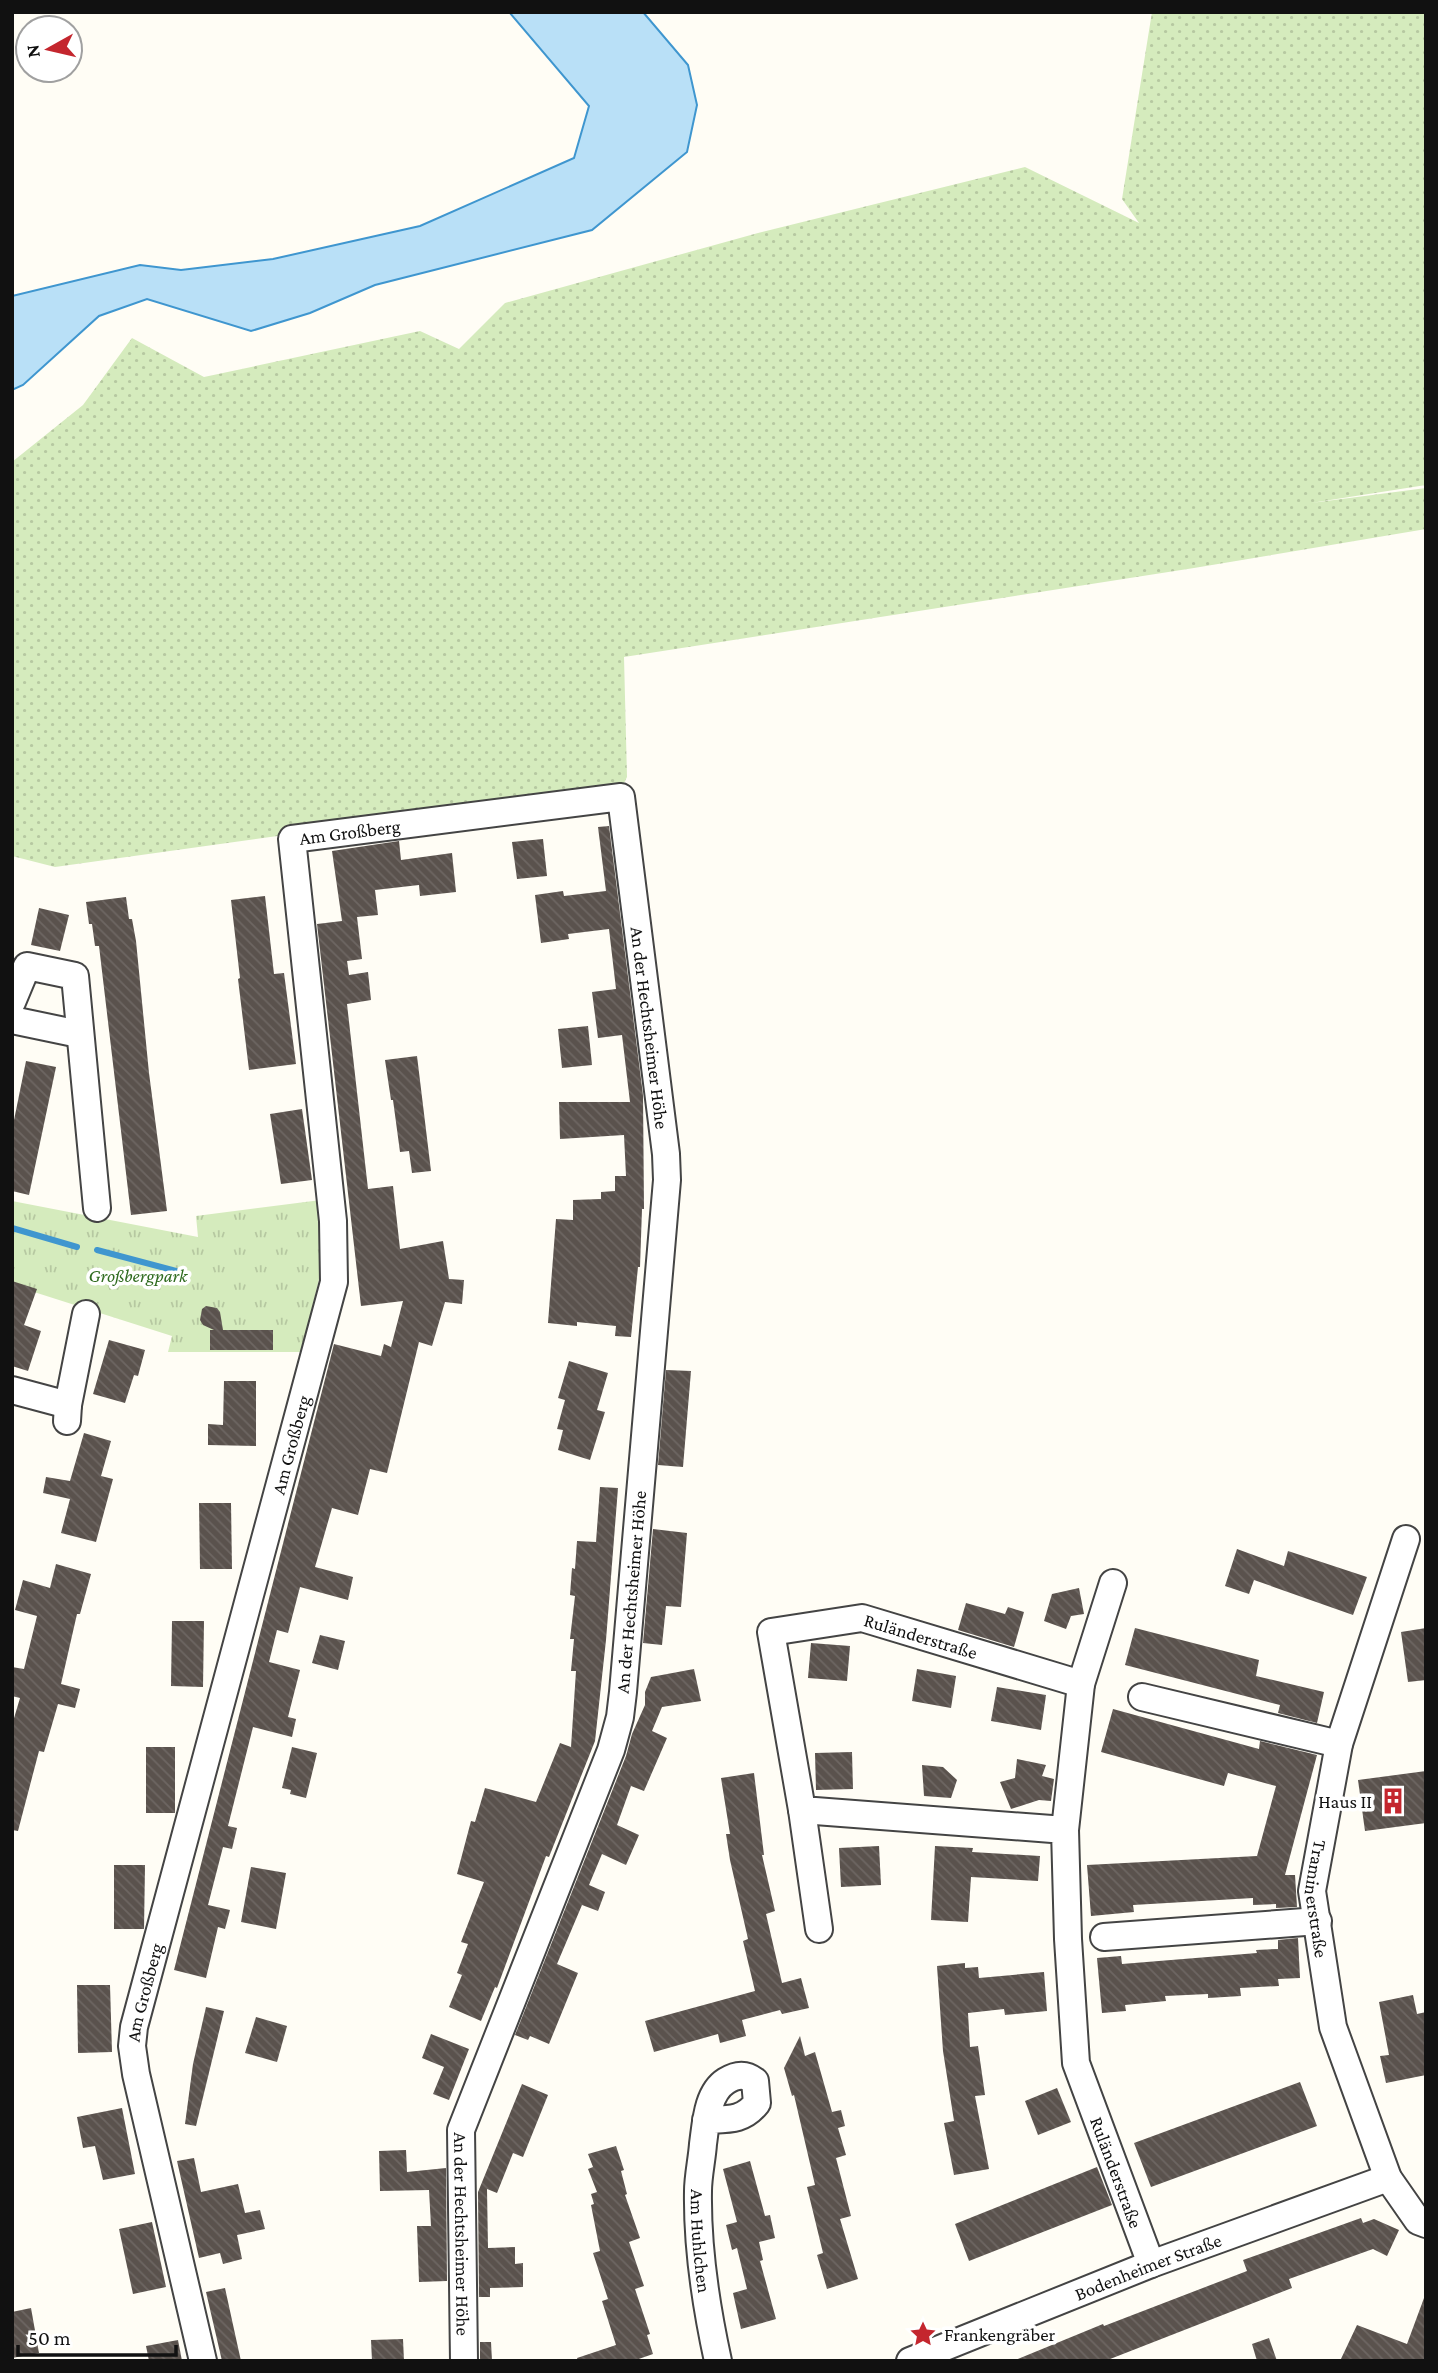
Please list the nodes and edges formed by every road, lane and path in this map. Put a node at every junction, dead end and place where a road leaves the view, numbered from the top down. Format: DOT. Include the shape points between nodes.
graph roads {
  1 [pos="621,797"];
  2 [pos="13,1022"];
  3 [pos="79,1034"];
  4 [pos="97,1209"];
  5 [pos="86,1314"];
  6 [pos="12,1390"];
  7 [pos="1406,1539"];
  8 [pos="1113,1583"];
  9 [pos="1081,1684"];
  10 [pos="1142,1697"];
  11 [pos="1339,1744"];
  12 [pos="802,1810"];
  13 [pos="1065,1830"];
  14 [pos="1318,1921"];
  15 [pos="819,1929"];
  16 [pos="1104,1937"];
  17 [pos="706,2120"];
  18 [pos="1388,2178"];
  19 [pos="1426,2224"];
  20 [pos="1151,2264"];
  21 [pos="950,2353"];
  22 [pos="203,2361"];
  23 [pos="464,2361"];
  24 [pos="718,2361"];
  25 [pos="910,2361"];
  1 -- 22 [label="street, Am Großberg" via="292,839 333,1221 334,1282 132,2046"];
  1 -- 23 [label="street, An der Hechtsheimer Höhe" via="667,1180 623,1692 611,1750 460,2130"];
  2 -- 3 [label="street"];
  2 -- 3 [label="street" via="27,966 75,976"];
  3 -- 4 [label="street"];
  5 -- 6 [label="street" via="67,1413"];
  7 -- 11 [label="street, Traminerstraße"];
  8 -- 9 [label="street, Ruländerstraße"];
  9 -- 12 [label="street, Ruländerstraße" via="862,1618 771,1632"];
  9 -- 13 [label="street, Ruländerstraße"];
  10 -- 11 [label="street"];
  11 -- 14 [label="street, Traminerstraße" via="1312,1891"];
  12 -- 13 [label="street"];
  12 -- 15 [label="street, Ruländerstraße"];
  13 -- 20 [label="street, Ruländerstraße" via="1076,2063"];
  14 -- 16 [label="street"];
  14 -- 18 [label="street, Traminerstraße" via="1333,2026"];
  17 -- 24 [label="street, Am Huhlchen" via="699,2217"];
  18 -- 19 [label="street, Traminerstraße" via="1418,2221"];
  18 -- 20 [label="street, Bodenheimer Straße"];
  20 -- 21 [label="street, Bodenheimer Straße"];
  21 -- 25 [label="street, Bodenheimer Straße"];
}
